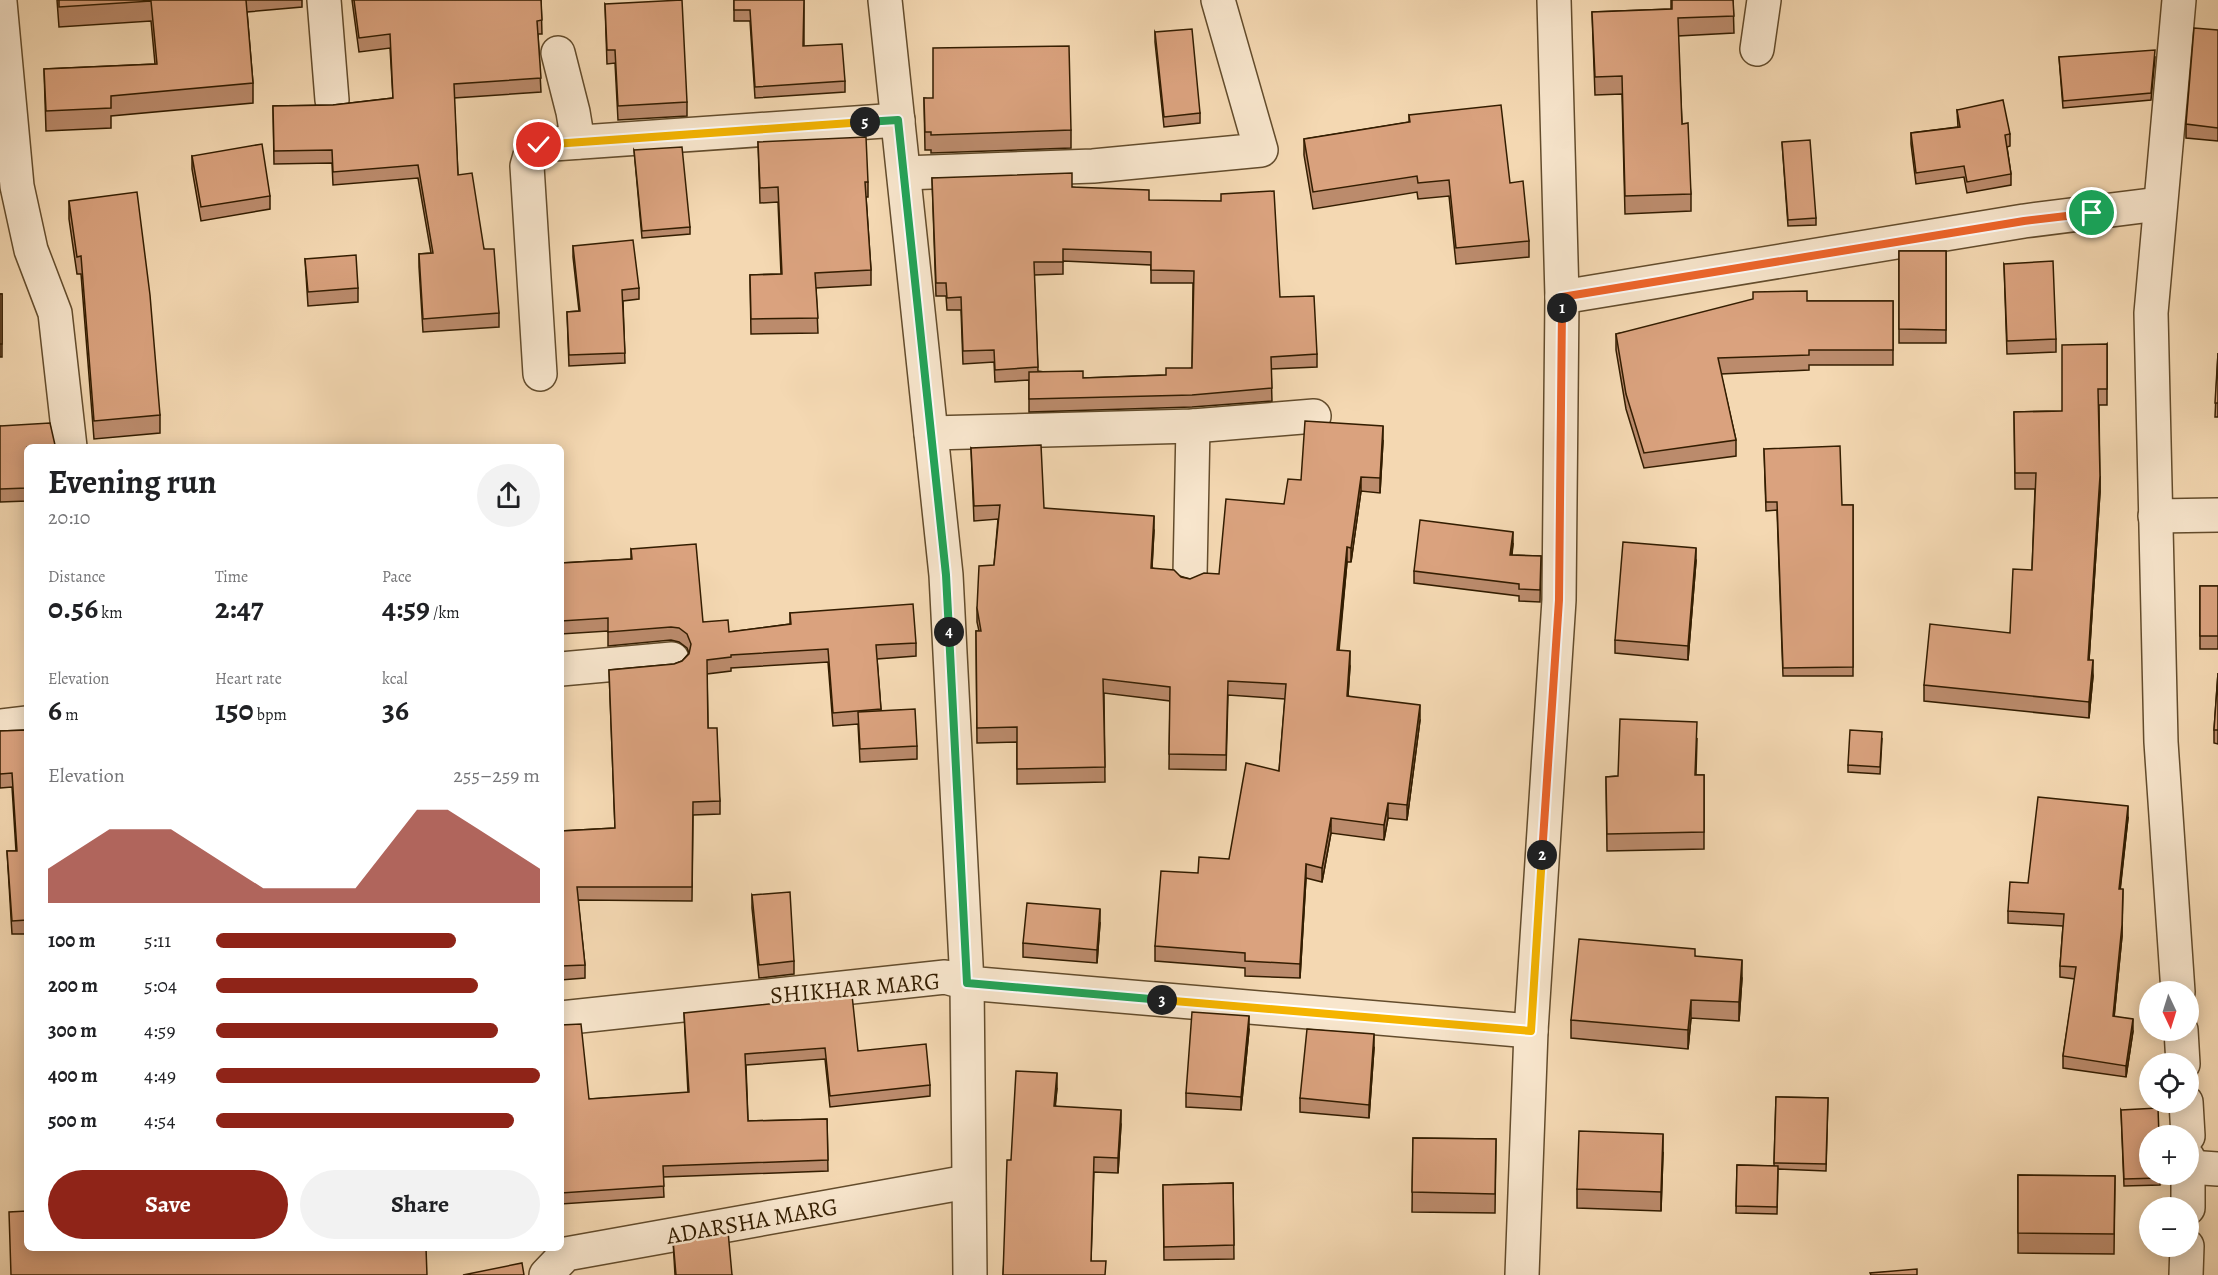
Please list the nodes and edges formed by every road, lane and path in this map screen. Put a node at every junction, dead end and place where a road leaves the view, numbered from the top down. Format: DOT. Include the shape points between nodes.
graph roads {
  1 [pos="324,0"];
  2 [pos="885,0"];
  3 [pos="1218,0"];
  4 [pos="1554,0"];
  5 [pos="1764,0"];
  6 [pos="2180,0"];
  7 [pos="0,2"];
  8 [pos="1757,49"];
  9 [pos="558,53"];
  10 [pos="332,100"];
  11 [pos="898,120"];
  12 [pos="578,142"];
  13 [pos="904,173"];
  14 [pos="2160,204"];
  15 [pos="1562,297"];
  16 [pos="540,374"];
  17 [pos="1314,416"];
  18 [pos="1193,426"];
  19 [pos="931,433"];
  20 [pos="70,444"];
  21 [pos="2218,515"];
  22 [pos="2155,516"];
  23 [pos="1190,575"];
  24 [pos="672,659"];
  25 [pos="564,669"];
  26 [pos="24,723"];
  27 [pos="0,726"];
  28 [pos="2177,981"];
  29 [pos="967,983"];
  30 [pos="564,1018"];
  31 [pos="1531,1031"];
  32 [pos="2199,1168"];
  33 [pos="2218,1169"];
  34 [pos="967,1182"];
  35 [pos="2187,1257"];
  36 [pos="546,1275"];
  37 [pos="970,1275"];
  38 [pos="1522,1275"];
  39 [pos="2186,1275"];
  1 -- 10 [label="street"];
  2 -- 11 [label="street"];
  3 -- 13 [label="street" via="1261,150 1092,166"];
  4 -- 15 [label="street"];
  5 -- 8 [label="street"];
  6 -- 14 [label="street"];
  7 -- 20 [label="street" via="17,186 31,250 55,313"];
  9 -- 12 [label="street"];
  11 -- 12 [label="street"];
  11 -- 13 [label="street"];
  12 -- 16 [label="street" via="539,145 531,152 527,166"];
  13 -- 19 [label="street"];
  14 -- 15 [label="street" via="2024,221"];
  14 -- 22 [label="street" via="2151,313"];
  15 -- 31 [label="street" via="1559,600"];
  17 -- 18 [label="street"];
  18 -- 19 [label="street"];
  18 -- 23 [label="street"];
  19 -- 29 [label="street" via="946,575"];
  21 -- 22 [label="street"];
  22 -- 28 [label="street" via="2161,742"];
  24 -- 25 [label="street"];
  26 -- 27 [label="street"];
  29 -- 30 [label="street, SHIKHAR MARG" via="945,977"];
  29 -- 31 [label="street"];
  29 -- 34 [label="street, SHIKHAR MARG"];
  31 -- 38 [label="street"];
  32 -- 33 [label="street"];
  34 -- 36 [label="street, ADARSHA MARG" via="566,1254"];
  34 -- 37 [label="street, SHIKHAR MARG"];
  35 -- 39 [label="street"];
}
